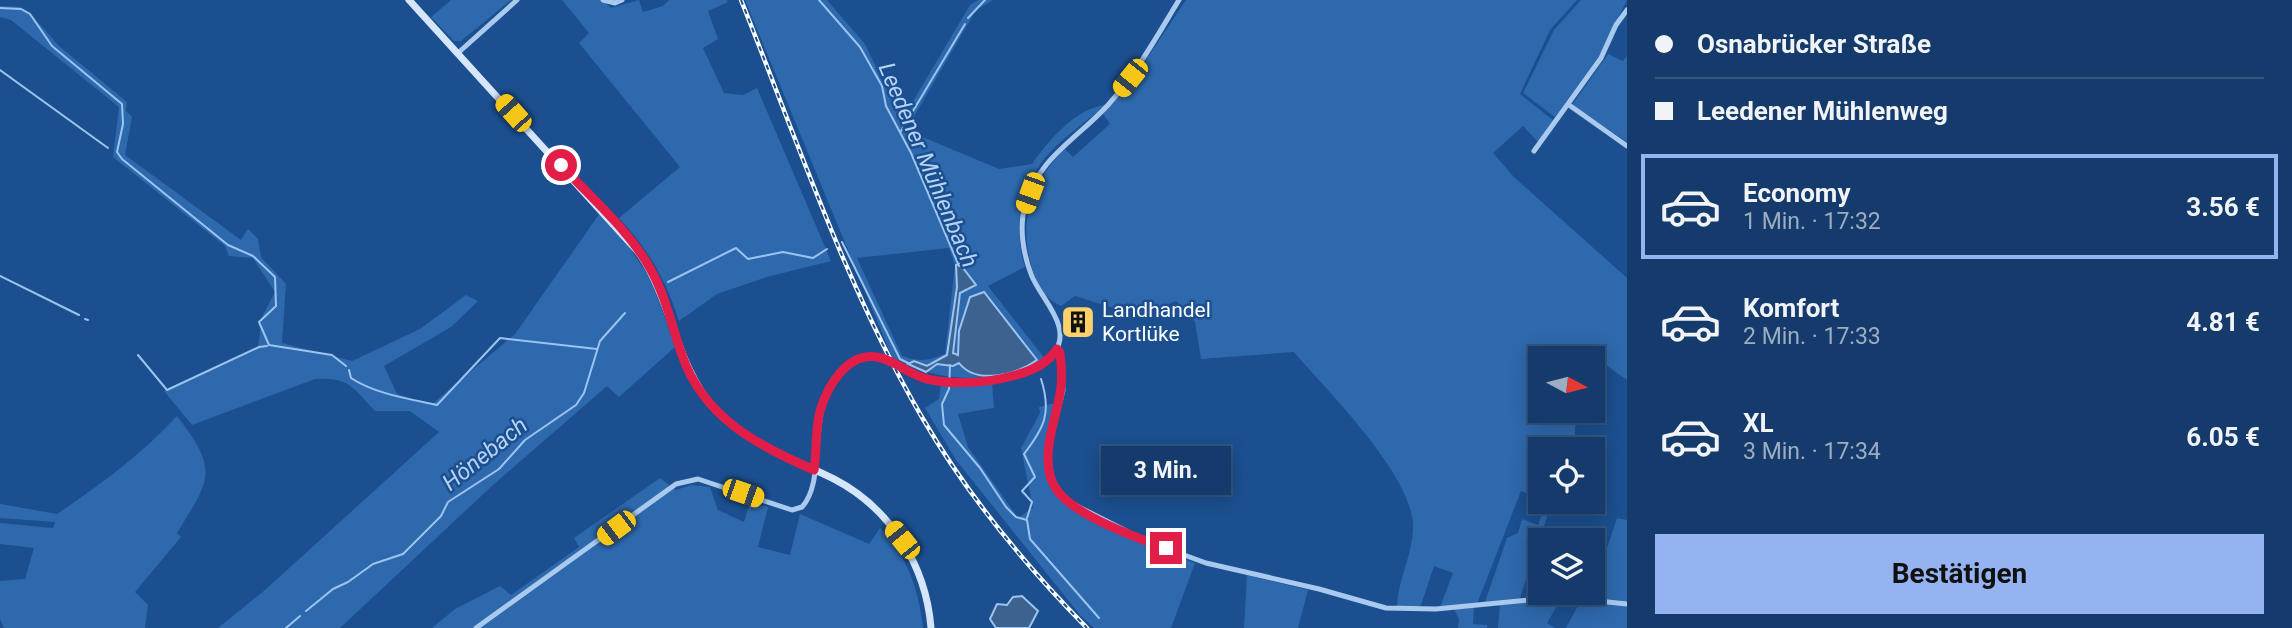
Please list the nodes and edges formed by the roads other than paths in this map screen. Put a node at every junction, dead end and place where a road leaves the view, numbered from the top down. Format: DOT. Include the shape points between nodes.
graph roads {
  1 [pos="409,0"];
  2 [pos="517,0"];
  3 [pos="603,0"];
  4 [pos="622,0"];
  5 [pos="1178,0"];
  6 [pos="1627,10"];
  7 [pos="457,53"];
  8 [pos="1569,105"];
  9 [pos="1627,146"];
  10 [pos="1534,151"];
  11 [pos="1057,349"];
  12 [pos="814,470"];
  13 [pos="1627,604"];
  14 [pos="476,628"];
  15 [pos="931,628"];
  1 -- 7 [label="main road"];
  2 -- 7 [label="street"];
  3 -- 4 [label="street" via="615,4"];
  5 -- 11 [label="street" via="1130,78 1034,180 1025,206 1025,253 1038,290 1057,319"];
  6 -- 8 [label="street"];
  7 -- 12 [label="main road" via="639,253 662,293 691,376 716,411 764,447"];
  8 -- 9 [label="street"];
  8 -- 10 [label="street"];
  11 -- 12 [label="street" via="1048,360 1001,379 926,379 878,357 848,364 821,410"];
  11 -- 13 [label="street" via="1063,390 1048,451 1052,481 1069,502 1146,541 1206,563 1395,610 1560,597"];
  12 -- 14 [label="street" via="806,503 792,510 698,479 676,484"];
  12 -- 15 [label="main road" via="862,497 902,540 918,569"];
}
